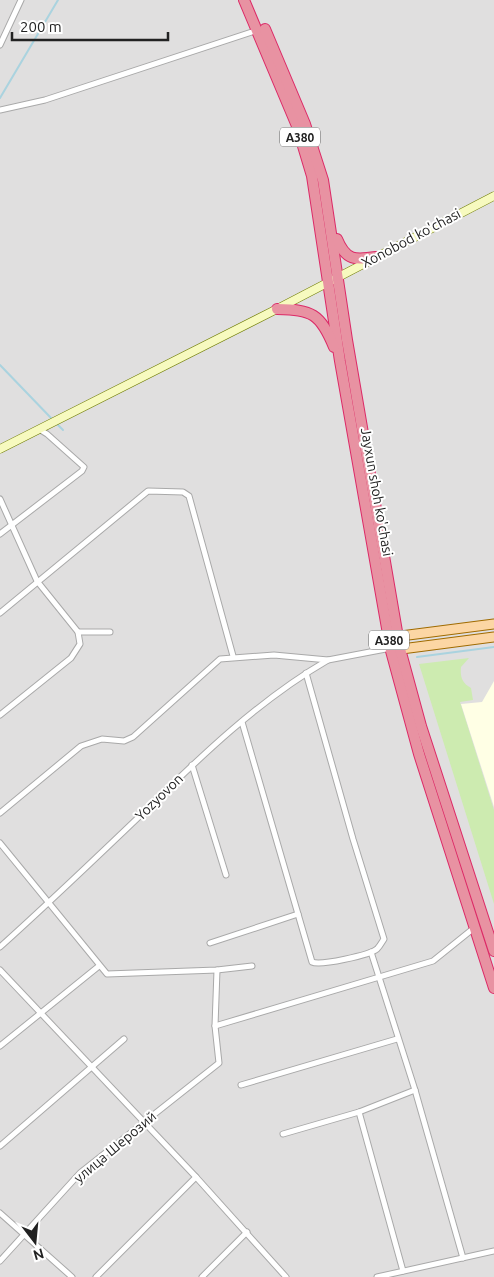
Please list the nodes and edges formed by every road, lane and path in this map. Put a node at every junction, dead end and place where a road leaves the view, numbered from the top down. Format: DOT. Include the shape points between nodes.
graph roads {
  1 [pos="21,0"];
  2 [pos="244,0"];
  3 [pos="251,0"];
  4 [pos="258,30"];
  5 [pos="0,44"];
  6 [pos="0,110"];
  7 [pos="494,196"];
  8 [pos="329,213"];
  9 [pos="376,257"];
  10 [pos="339,276"];
  11 [pos="329,282"];
  12 [pos="277,309"];
  13 [pos="340,361"];
  14 [pos="39,429"];
  15 [pos="0,449"];
  16 [pos="0,499"];
  17 [pos="12,525"];
  18 [pos="0,534"];
  19 [pos="37,581"];
  20 [pos="0,613"];
  21 [pos="494,624"];
  22 [pos="78,632"];
  23 [pos="110,632"];
  24 [pos="494,637"];
  25 [pos="394,644"];
  26 [pos="233,656"];
  27 [pos="328,660"];
  28 [pos="306,673"];
  29 [pos="0,714"];
  30 [pos="242,722"];
  31 [pos="192,765"];
  32 [pos="0,813"];
  33 [pos="0,843"];
  34 [pos="226,875"];
  35 [pos="49,904"];
  36 [pos="298,914"];
  37 [pos="474,927"];
  38 [pos="210,943"];
  39 [pos="0,947"];
  40 [pos="494,951"];
  41 [pos="371,952"];
  42 [pos="99,966"];
  43 [pos="252,966"];
  44 [pos="0,970"];
  45 [pos="217,970"];
  46 [pos="379,977"];
  47 [pos="494,988"];
  48 [pos="40,1013"];
  49 [pos="216,1026"];
  50 [pos="124,1039"];
  51 [pos="397,1039"];
  52 [pos="0,1046"];
  53 [pos="91,1066"];
  54 [pos="241,1085"];
  55 [pos="415,1090"];
  56 [pos="359,1112"];
  57 [pos="144,1122"];
  58 [pos="283,1134"];
  59 [pos="0,1146"];
  60 [pos="196,1177"];
  61 [pos="0,1212"];
  62 [pos="247,1232"];
  63 [pos="25,1234"];
  64 [pos="494,1251"];
  65 [pos="463,1258"];
  66 [pos="0,1261"];
  67 [pos="403,1271"];
  68 [pos="72,1277"];
  69 [pos="96,1277"];
  70 [pos="202,1277"];
  71 [pos="286,1277"];
  72 [pos="377,1277"];
  1 -- 5 [label="street"];
  2 -- 4 [label="highway, Jayxun shoh ko'chasi / A380"];
  3 -- 8 [label="highway, Jayxun shoh ko'chasi / A380" via="305,124 323,180"];
  4 -- 6 [label="street" via="45,100"];
  4 -- 11 [label="highway, Jayxun shoh ko'chasi / A380" via="297,126 312,176"];
  7 -- 9 [label="main road, Xonobod ko'chasi"];
  8 -- 9 [label="highway" via="342,250 349,257"];
  8 -- 10 [label="highway, Jayxun shoh ko'chasi / A380"];
  9 -- 10 [label="main road, Xonobod ko'chasi"];
  10 -- 11 [label="main road, Xonobod ko'chasi"];
  10 -- 25 [label="highway, Jayxun shoh ko'chasi / A380"];
  11 -- 12 [label="main road, Xonobod ko'chasi"];
  11 -- 13 [label="highway, Jayxun shoh ko'chasi / A380"];
  12 -- 13 [label="highway" via="304,310 320,320"];
  12 -- 14 [label="main road, Xonobod ko'chasi"];
  13 -- 25 [label="highway, Jayxun shoh ko'chasi / A380"];
  14 -- 15 [label="main road, Xonobod ko'chasi"];
  14 -- 17 [label="street" via="84,467"];
  16 -- 17 [label="street"];
  17 -- 18 [label="street"];
  17 -- 19 [label="street"];
  19 -- 20 [label="street"];
  19 -- 22 [label="street"];
  19 -- 26 [label="street" via="148,491 183,492 189,496"];
  21 -- 25 [label="main road"];
  22 -- 23 [label="street"];
  22 -- 29 [label="street" via="80,644 76,652"];
  24 -- 25 [label="main road"];
  25 -- 27 [label="street"];
  25 -- 37 [label="highway, Jayxun shoh ko'chasi / A380" via="418,754"];
  25 -- 40 [label="highway, Jayxun shoh ko'chasi / A380"];
  26 -- 27 [label="street" via="274,655"];
  26 -- 32 [label="street" via="220,659 133,737 124,741 102,739 81,746"];
  27 -- 28 [label="street, Yozyovon"];
  28 -- 30 [label="street, Yozyovon"];
  28 -- 41 [label="street" via="384,939"];
  30 -- 31 [label="street, Yozyovon"];
  30 -- 36 [label="street"];
  31 -- 34 [label="street"];
  31 -- 35 [label="street, Yozyovon"];
  33 -- 35 [label="street"];
  35 -- 39 [label="street, Yozyovon"];
  35 -- 42 [label="street"];
  36 -- 38 [label="street"];
  36 -- 41 [label="street" via="315,964"];
  37 -- 46 [label="street" via="432,961"];
  37 -- 47 [label="highway, Jayxun shoh ko'chasi / A380"];
  41 -- 46 [label="street"];
  42 -- 45 [label="street" via="107,974"];
  42 -- 48 [label="street"];
  43 -- 45 [label="street"];
  44 -- 48 [label="street"];
  45 -- 49 [label="street"];
  46 -- 49 [label="street"];
  46 -- 51 [label="street"];
  48 -- 52 [label="street"];
  48 -- 53 [label="street"];
  49 -- 57 [label="street, улица Шерозий" via="219,1063"];
  50 -- 53 [label="street"];
  51 -- 54 [label="street"];
  51 -- 55 [label="street"];
  53 -- 57 [label="street"];
  53 -- 59 [label="street"];
  55 -- 56 [label="street"];
  55 -- 65 [label="street"];
  56 -- 58 [label="street"];
  56 -- 67 [label="street"];
  57 -- 60 [label="street"];
  57 -- 63 [label="street, улица Шерозий" via="80,1173"];
  60 -- 62 [label="street"];
  60 -- 69 [label="street"];
  61 -- 63 [label="street"];
  62 -- 70 [label="street"];
  62 -- 71 [label="street"];
  63 -- 66 [label="street, улица Шерозий"];
  63 -- 68 [label="street"];
  64 -- 65 [label="street"];
  65 -- 67 [label="street"];
  67 -- 72 [label="street"];
}
